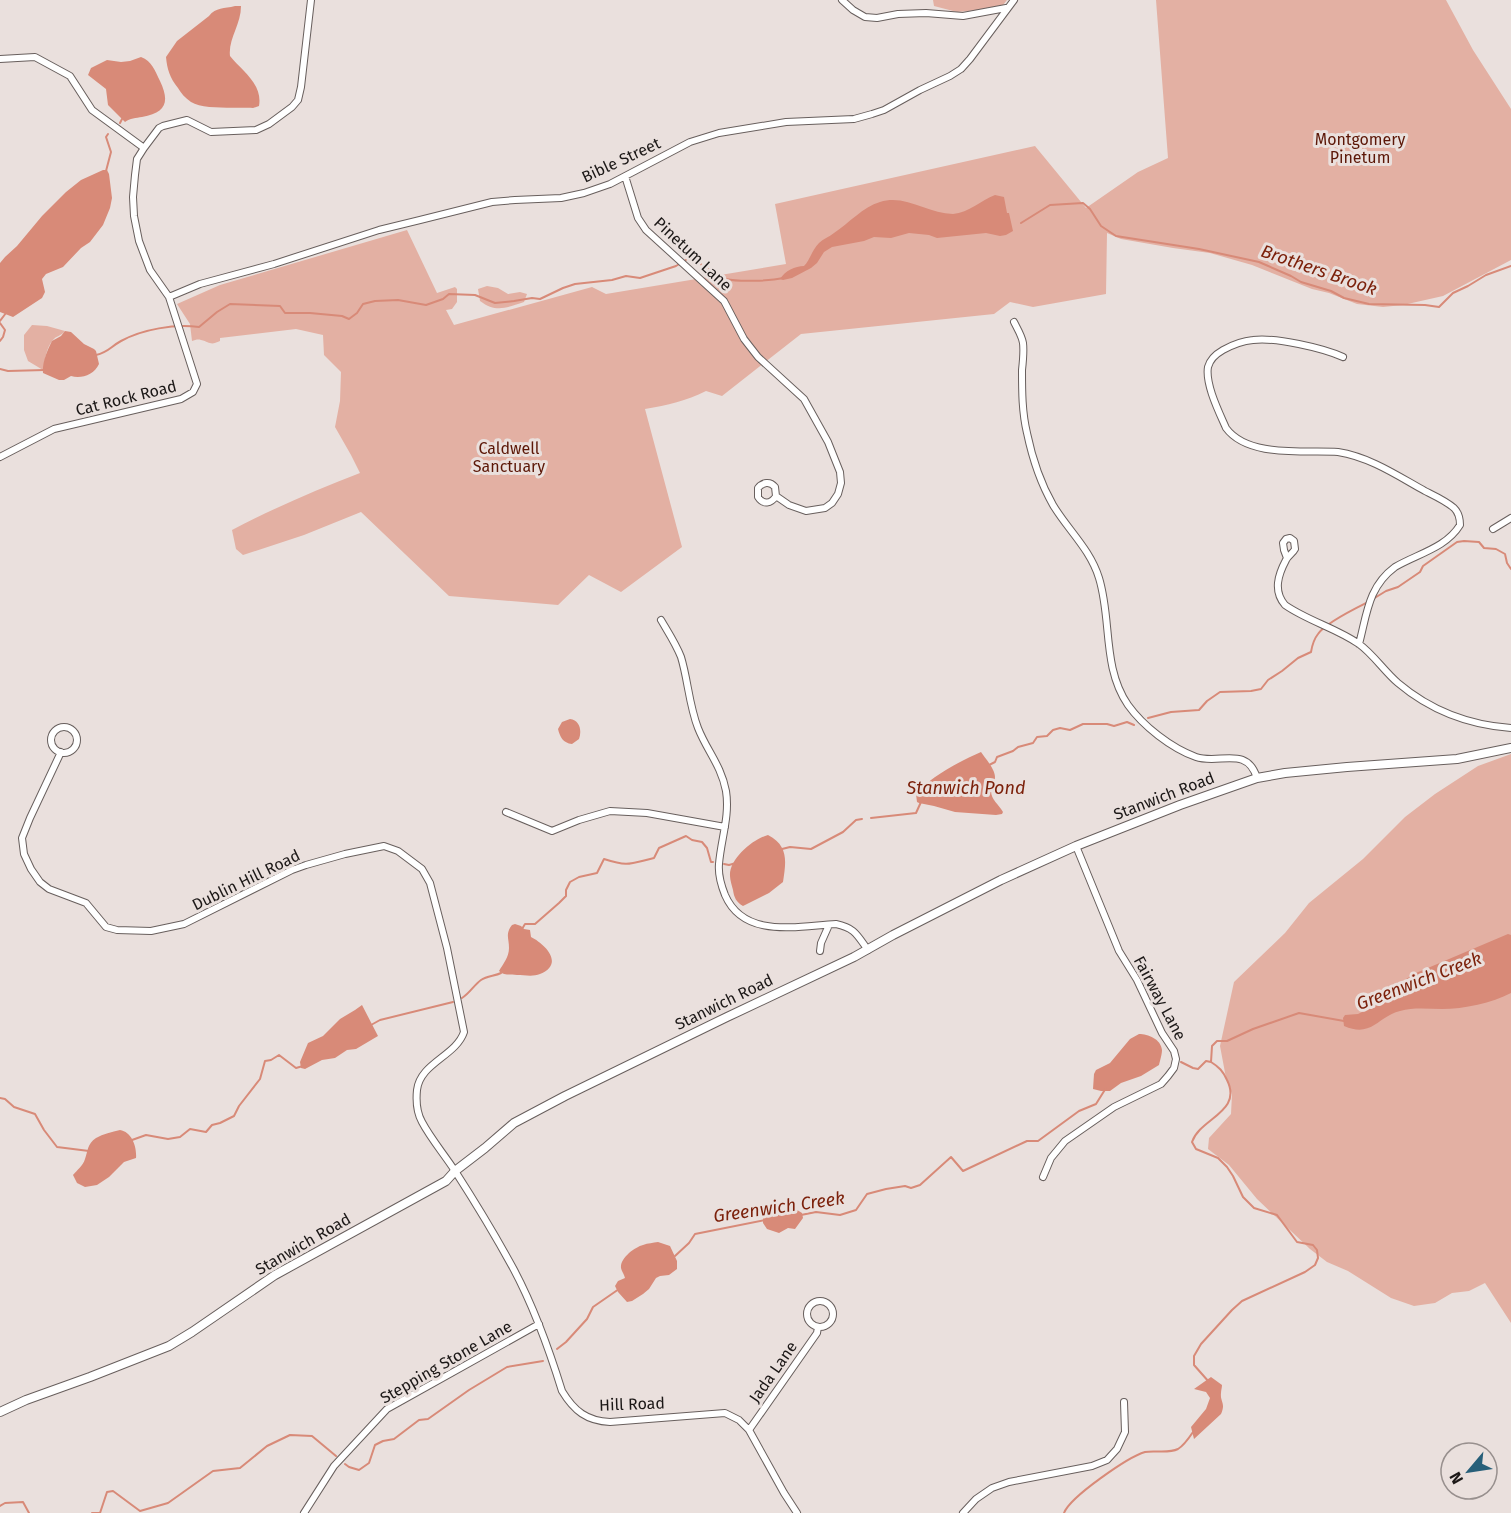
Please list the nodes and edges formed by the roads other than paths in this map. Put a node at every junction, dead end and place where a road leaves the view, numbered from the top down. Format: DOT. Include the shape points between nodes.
graph roads {
  1 [pos="310,0"];
  2 [pos="842,0"];
  3 [pos="1014,0"];
  4 [pos="1006,8"];
  5 [pos="0,59"];
  6 [pos="144,148"];
  7 [pos="625,176"];
  8 [pos="169,297"];
  9 [pos="1014,322"];
  10 [pos="1343,357"];
  11 [pos="0,457"];
  12 [pos="776,496"];
  13 [pos="1511,518"];
  14 [pos="1493,529"];
  15 [pos="1287,558"];
  16 [pos="662,620"];
  17 [pos="1359,644"];
  18 [pos="1511,728"];
  19 [pos="1511,748"];
  20 [pos="61,752"];
  21 [pos="1257,778"];
  22 [pos="506,812"];
  23 [pos="725,827"];
  24 [pos="1076,846"];
  25 [pos="829,925"];
  26 [pos="868,950"];
  27 [pos="820,951"];
  28 [pos="455,1171"];
  29 [pos="1043,1177"];
  30 [pos="539,1324"];
  31 [pos="818,1328"];
  32 [pos="1124,1402"];
  33 [pos="0,1412"];
  34 [pos="749,1430"];
  35 [pos="304,1513"];
  36 [pos="797,1513"];
  37 [pos="963,1513"];
  1 -- 6 [label="street, Cat Rock Road" via="301,92 292,107 256,130 211,132 187,120 162,126"];
  2 -- 4 [label="street" via="865,17 926,13 963,16"];
  3 -- 4 [label="street, Bible Street"];
  4 -- 7 [label="street, Bible Street" via="964,66 884,110 854,118 786,122 714,134 677,148"];
  5 -- 6 [label="street" via="35,57 70,76 92,110"];
  6 -- 8 [label="street, Cat Rock Road" via="137,159 134,216 149,267"];
  7 -- 8 [label="street, Bible Street" via="571,196 508,200 379,230"];
  7 -- 12 [label="street, Pinetum Lane" via="638,219 646,230 724,301 744,339 804,399 822,432 838,466 838,495 825,508 806,512"];
  8 -- 11 [label="street, Cat Rock Road" via="197,384 193,392 181,399 54,429"];
  9 -- 21 [label="street" via="1023,342 1022,398 1027,436 1048,496 1092,561 1099,579 1112,664 1120,690 1137,716 1183,752 1199,758 1248,762"];
  10 -- 17 [label="street" via="1300,345 1255,339 1218,353 1209,363 1208,371 1223,421 1239,440 1268,449 1350,454 1435,496 1458,514 1460,525 1452,537 1395,567 1381,579 1368,608"];
  13 -- 14 [label="street"];
  15 -- 17 [label="street" via="1278,585 1285,605"];
  16 -- 23 [label="street" via="680,656 699,732 723,779"];
  17 -- 18 [label="street" via="1426,704 1452,716"];
  19 -- 21 [label="street, Stanwich Road" via="1456,759"];
  20 -- 20 [label="street, Dublin Hill Road" via="69,751 76,742 75,734 64,727 51,737 52,745"];
  20 -- 28 [label="street, Dublin Hill Road" via="22,838 24,854 40,882 86,903 106,927 151,931 184,924 292,870 384,846 399,850 422,869 430,883 447,948 464,1032 457,1045 424,1073 417,1088 417,1105 421,1120"];
  21 -- 24 [label="street, Stanwich Road"];
  22 -- 23 [label="street" via="552,831 610,811 647,813"];
  23 -- 25 [label="street" via="719,874 726,898 738,914 769,927"];
  24 -- 26 [label="street, Stanwich Road" via="1001,880"];
  24 -- 29 [label="street, Fairway Lane" via="1119,951 1176,1059 1161,1084 1114,1107 1065,1141 1051,1158"];
  25 -- 26 [label="street" via="854,930"];
  25 -- 27 [label="street"];
  26 -- 28 [label="street, Stanwich Road" via="514,1123"];
  28 -- 30 [label="street, Hill Road" via="513,1269"];
  28 -- 33 [label="street, Stanwich Road" via="446,1181 275,1275 169,1346"];
  30 -- 34 [label="street, Hill Road" via="562,1391 579,1412 590,1418 610,1422 725,1413 739,1419"];
  30 -- 35 [label="street, Stepping Stone Lane" via="387,1409 334,1466"];
  31 -- 31 [label="street, Jada Lane" via="806,1316 810,1304 818,1300 830,1305 833,1314 828,1324"];
  31 -- 34 [label="street, Jada Lane"];
  32 -- 37 [label="street" via="1125,1432 1107,1460 992,1488"];
  34 -- 36 [label="street, Hill Road"];
}
